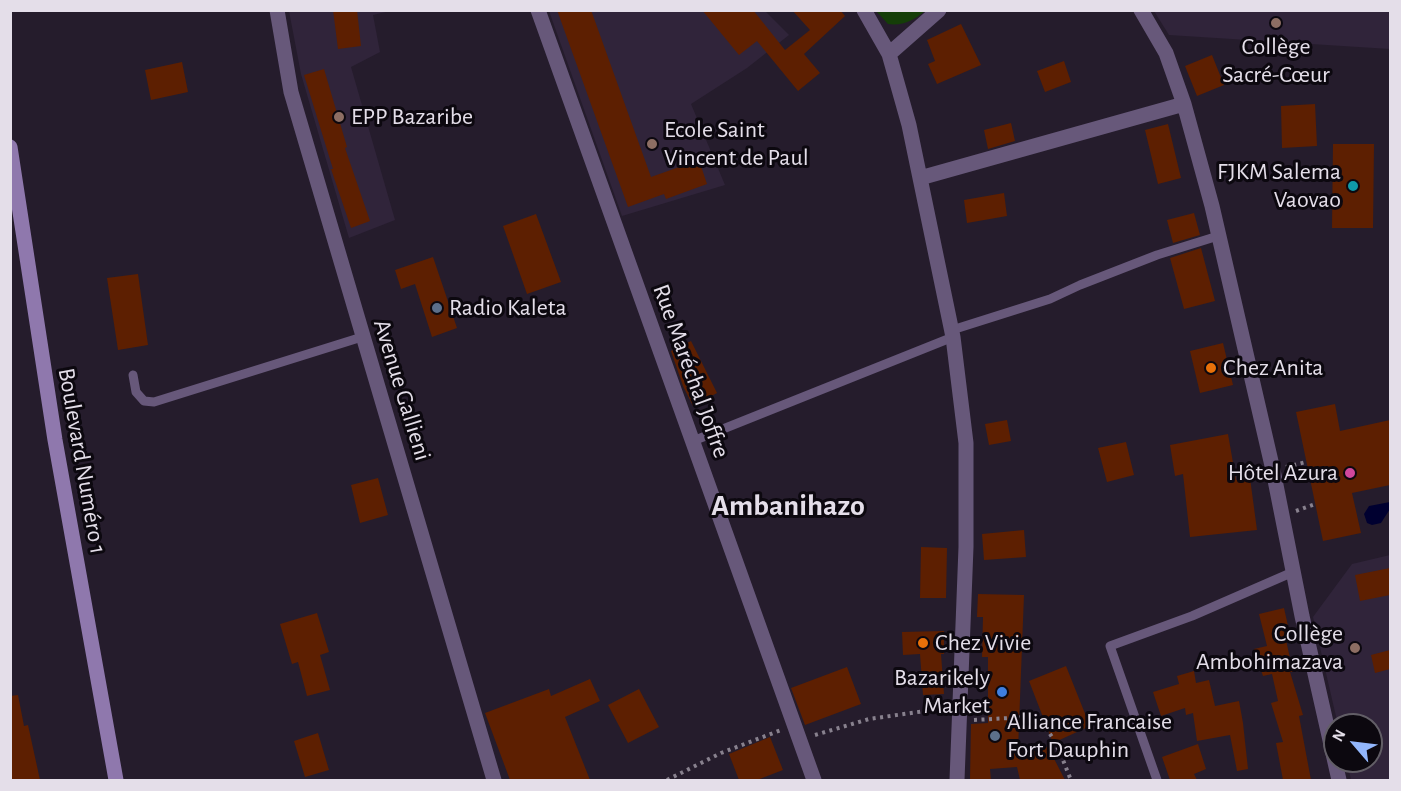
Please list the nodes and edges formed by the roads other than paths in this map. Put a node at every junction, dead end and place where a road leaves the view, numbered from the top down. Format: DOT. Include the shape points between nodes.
graph roads {
  1 [pos="277,10"];
  2 [pos="538,10"];
  3 [pos="864,10"];
  4 [pos="939,10"];
  5 [pos="1141,10"];
  6 [pos="889,54"];
  7 [pos="1184,104"];
  8 [pos="10,147"];
  9 [pos="920,178"];
  10 [pos="1218,236"];
  11 [pos="952,334"];
  12 [pos="362,337"];
  13 [pos="133,375"];
  14 [pos="693,441"];
  15 [pos="1293,572"];
  16 [pos="116,780"];
  17 [pos="494,780"];
  18 [pos="814,780"];
  19 [pos="957,780"];
  20 [pos="1157,780"];
  21 [pos="1339,780"];
  1 -- 12 [label="street, Avenue Gallieni" via="291,92"];
  2 -- 14 [label="street, Rue Maréchal Joffre"];
  3 -- 6 [label="street"];
  4 -- 6 [label="street"];
  5 -- 7 [label="street" via="1166,53"];
  6 -- 9 [label="street"];
  7 -- 9 [label="street"];
  7 -- 10 [label="street"];
  8 -- 16 [label="main road, Boulevard Numéro 1" via="55,441"];
  9 -- 11 [label="street"];
  10 -- 11 [label="lane" via="1157,255"];
  10 -- 15 [label="street"];
  11 -- 14 [label="lane"];
  11 -- 19 [label="street" via="966,443"];
  12 -- 13 [label="lane" via="154,402 144,401 136,392"];
  12 -- 17 [label="street, Avenue Gallieni"];
  14 -- 18 [label="street, Rue Maréchal Joffre"];
  15 -- 20 [label="lane" via="1110,646"];
  15 -- 21 [label="street"];
}
